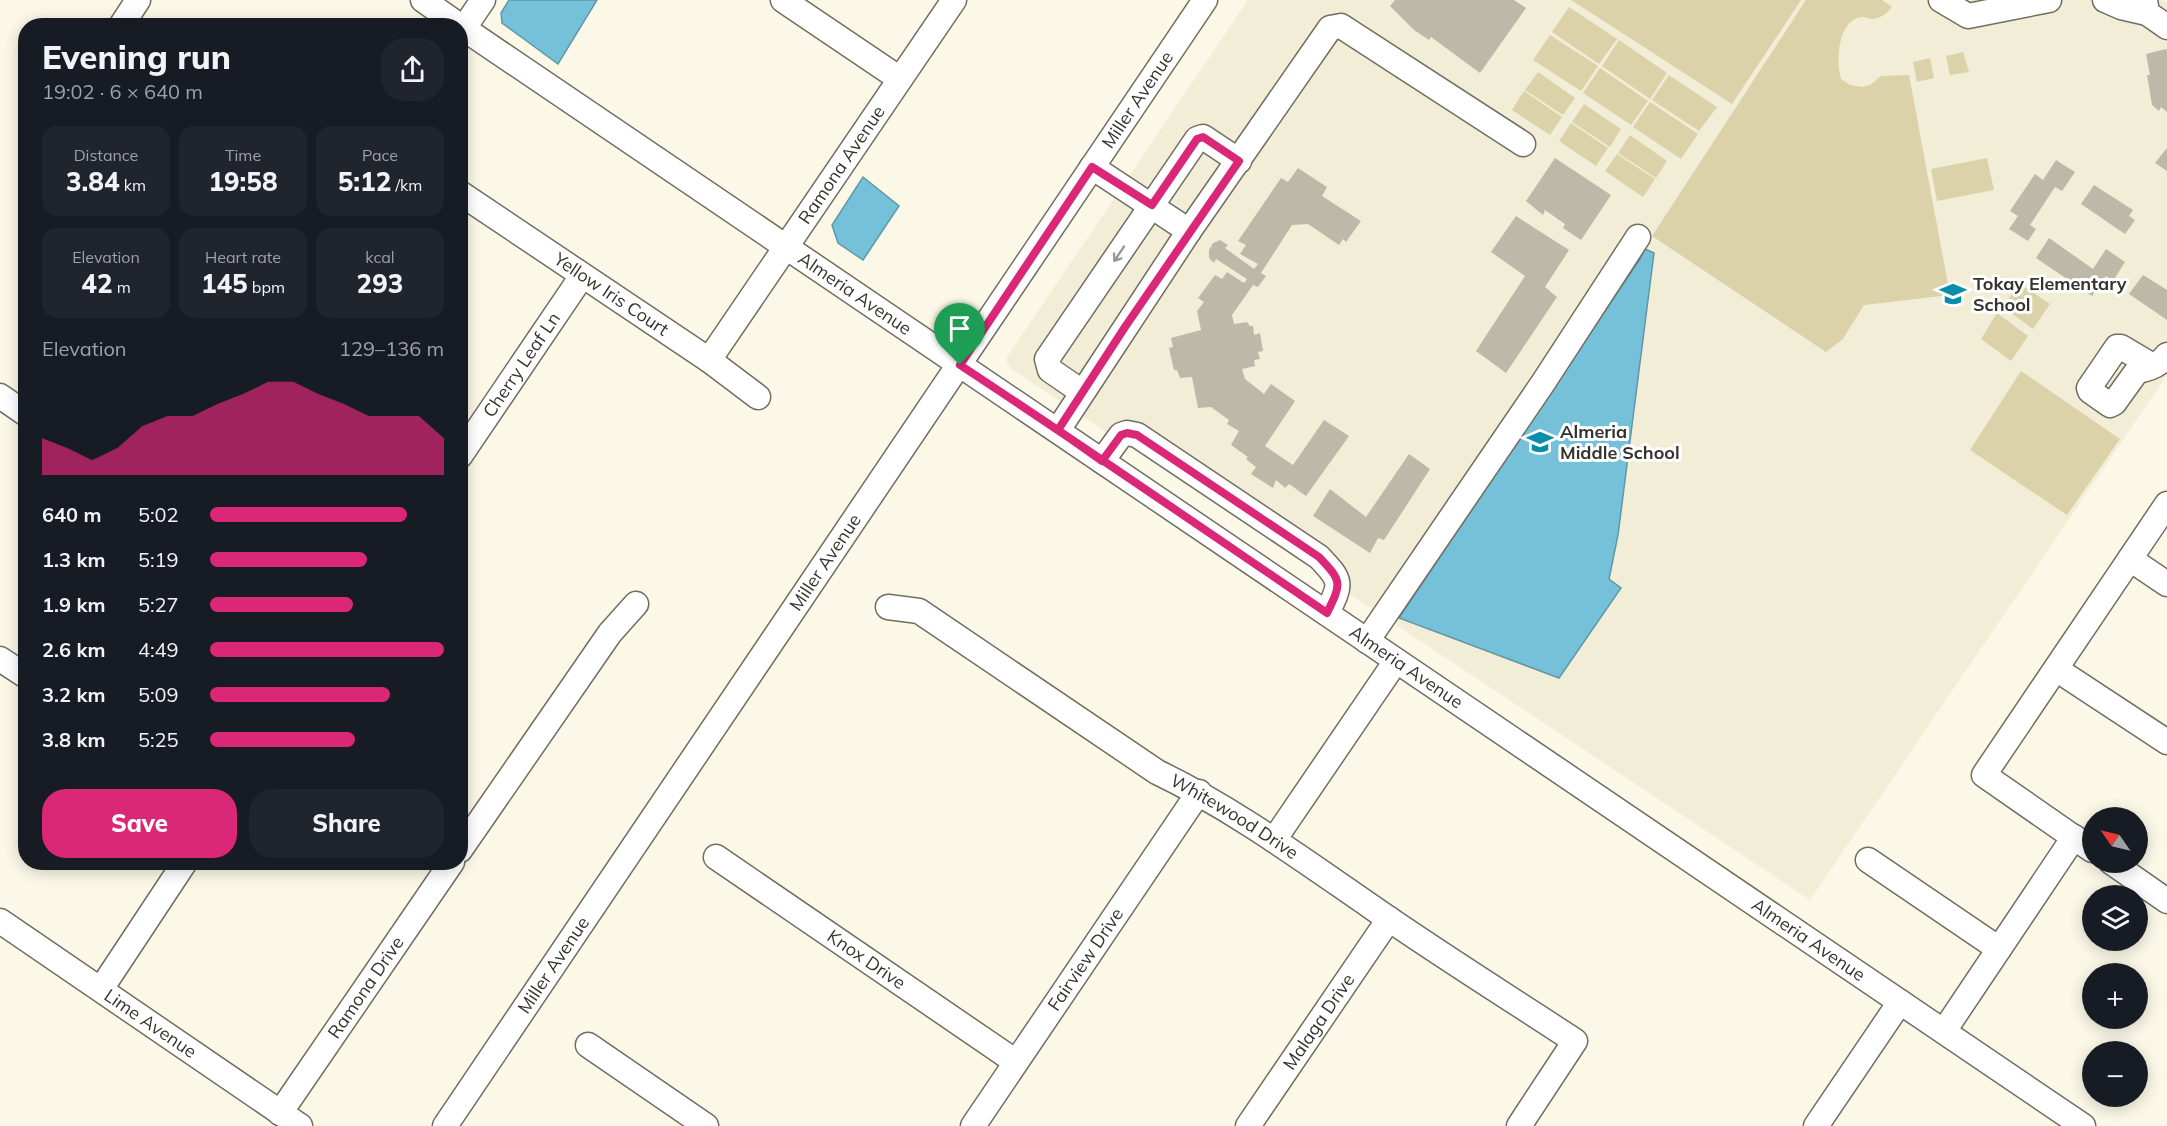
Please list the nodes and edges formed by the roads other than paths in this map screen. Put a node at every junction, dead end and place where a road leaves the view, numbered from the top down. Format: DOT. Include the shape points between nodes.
graph roads {
  1 [pos="138,0"];
  2 [pos="423,0"];
  3 [pos="483,0"];
  4 [pos="783,0"];
  5 [pos="954,0"];
  6 [pos="1205,0"];
  7 [pos="2049,0"];
  8 [pos="2105,0"];
  9 [pos="1950,2"];
  10 [pos="2146,7"];
  11 [pos="126,18"];
  12 [pos="450,18"];
  13 [pos="468,19"];
  14 [pos="2167,27"];
  15 [pos="468,30"];
  16 [pos="900,80"];
  17 [pos="1523,144"];
  18 [pos="1239,161"];
  19 [pos="1092,167"];
  20 [pos="468,198"];
  21 [pos="1152,205"];
  22 [pos="1190,231"];
  23 [pos="1638,237"];
  24 [pos="788,247"];
  25 [pos="582,276"];
  26 [pos="709,360"];
  27 [pos="960,365"];
  28 [pos="1082,392"];
  29 [pos="0,396"];
  30 [pos="758,397"];
  31 [pos="18,408"];
  32 [pos="1058,430"];
  33 [pos="468,444"];
  34 [pos="1102,461"];
  35 [pos="2167,504"];
  36 [pos="2130,559"];
  37 [pos="2167,584"];
  38 [pos="636,604"];
  39 [pos="888,607"];
  40 [pos="1327,613"];
  41 [pos="1367,641"];
  42 [pos="0,659"];
  43 [pos="1396,661"];
  44 [pos="2056,669"];
  45 [pos="18,671"];
  46 [pos="2167,742"];
  47 [pos="1199,792"];
  48 [pos="468,838"];
  49 [pos="1274,840"];
  50 [pos="2082,842"];
  51 [pos="2082,844"];
  52 [pos="716,857"];
  53 [pos="1868,860"];
  54 [pos="180,870"];
  55 [pos="447,870"];
  56 [pos="2127,873"];
  57 [pos="2167,901"];
  58 [pos="1389,919"];
  59 [pos="0,921"];
  60 [pos="2000,949"];
  61 [pos="101,989"];
  62 [pos="1900,1002"];
  63 [pos="1944,1031"];
  64 [pos="588,1045"];
  65 [pos="1016,1062"];
  66 [pos="290,1119"];
  67 [pos="445,1126"];
  68 [pos="706,1126"];
  69 [pos="973,1126"];
  70 [pos="1248,1126"];
  71 [pos="1519,1126"];
  72 [pos="1816,1126"];
  73 [pos="2084,1126"];
  1 -- 11 [label="street"];
  2 -- 12 [label="street, Almeria Avenue"];
  3 -- 13 [label="street"];
  4 -- 16 [label="street"];
  5 -- 16 [label="street, Ramona Avenue"];
  6 -- 19 [label="street, Miller Avenue"];
  7 -- 9 [label="street" via="1968,16"];
  8 -- 10 [label="street" via="2121,7"];
  10 -- 14 [label="street"];
  15 -- 24 [label="street, Almeria Avenue"];
  16 -- 24 [label="street, Ramona Avenue"];
  17 -- 18 [label="street" via="1341,26 1330,28"];
  18 -- 21 [label="street" via="1203,137 1197,139"];
  18 -- 22 [label="street"];
  19 -- 21 [label="street"];
  19 -- 27 [label="street, Miller Avenue"];
  20 -- 25 [label="street, Yellow Iris Court"];
  21 -- 22 [label="street"];
  21 -- 28 [label="street, one-way" via="1047,359 1050,369"];
  22 -- 28 [label="street"];
  23 -- 41 [label="street"];
  24 -- 26 [label="street, Ramona Avenue"];
  24 -- 27 [label="street, Almeria Avenue"];
  25 -- 26 [label="street, Yellow Iris Court"];
  25 -- 33 [label="street, Cherry Leaf Ln"];
  26 -- 30 [label="street, Yellow Iris Court"];
  27 -- 32 [label="street, Almeria Avenue"];
  27 -- 67 [label="street, Miller Avenue"];
  28 -- 32 [label="street"];
  29 -- 31 [label="street"];
  32 -- 34 [label="street, Almeria Avenue"];
  34 -- 40 [label="street, Almeria Avenue"];
  34 -- 40 [label="street" via="1121,435 1137,435 1319,557 1338,582"];
  35 -- 36 [label="street"];
  36 -- 37 [label="street"];
  36 -- 44 [label="street"];
  38 -- 48 [label="street" via="610,633"];
  39 -- 47 [label="street, Whitewood Drive" via="919,611 1157,772"];
  40 -- 41 [label="street, Almeria Avenue"];
  41 -- 43 [label="street, Almeria Avenue"];
  42 -- 45 [label="street"];
  43 -- 49 [label="street"];
  43 -- 62 [label="street, Almeria Avenue"];
  44 -- 46 [label="street"];
  44 -- 50 [label="street" via="1984,775"];
  47 -- 49 [label="street, Whitewood Drive"];
  47 -- 65 [label="street, Fairview Drive"];
  49 -- 58 [label="street, Whitewood Drive"];
  51 -- 60 [label="street"];
  52 -- 65 [label="street, Knox Drive"];
  53 -- 60 [label="street"];
  54 -- 61 [label="street"];
  55 -- 66 [label="street, Ramona Drive"];
  56 -- 57 [label="street"];
  58 -- 70 [label="street, Malaga Drive"];
  58 -- 71 [label="street, Whitewood Drive" via="1575,1041"];
  59 -- 61 [label="street, Lime Avenue"];
  60 -- 63 [label="street"];
  61 -- 66 [label="street, Lime Avenue"];
  62 -- 63 [label="street, Almeria Avenue"];
  62 -- 72 [label="street"];
  63 -- 73 [label="street, Almeria Avenue"];
  64 -- 68 [label="street"];
  65 -- 69 [label="street, Fairview Drive"];
}
